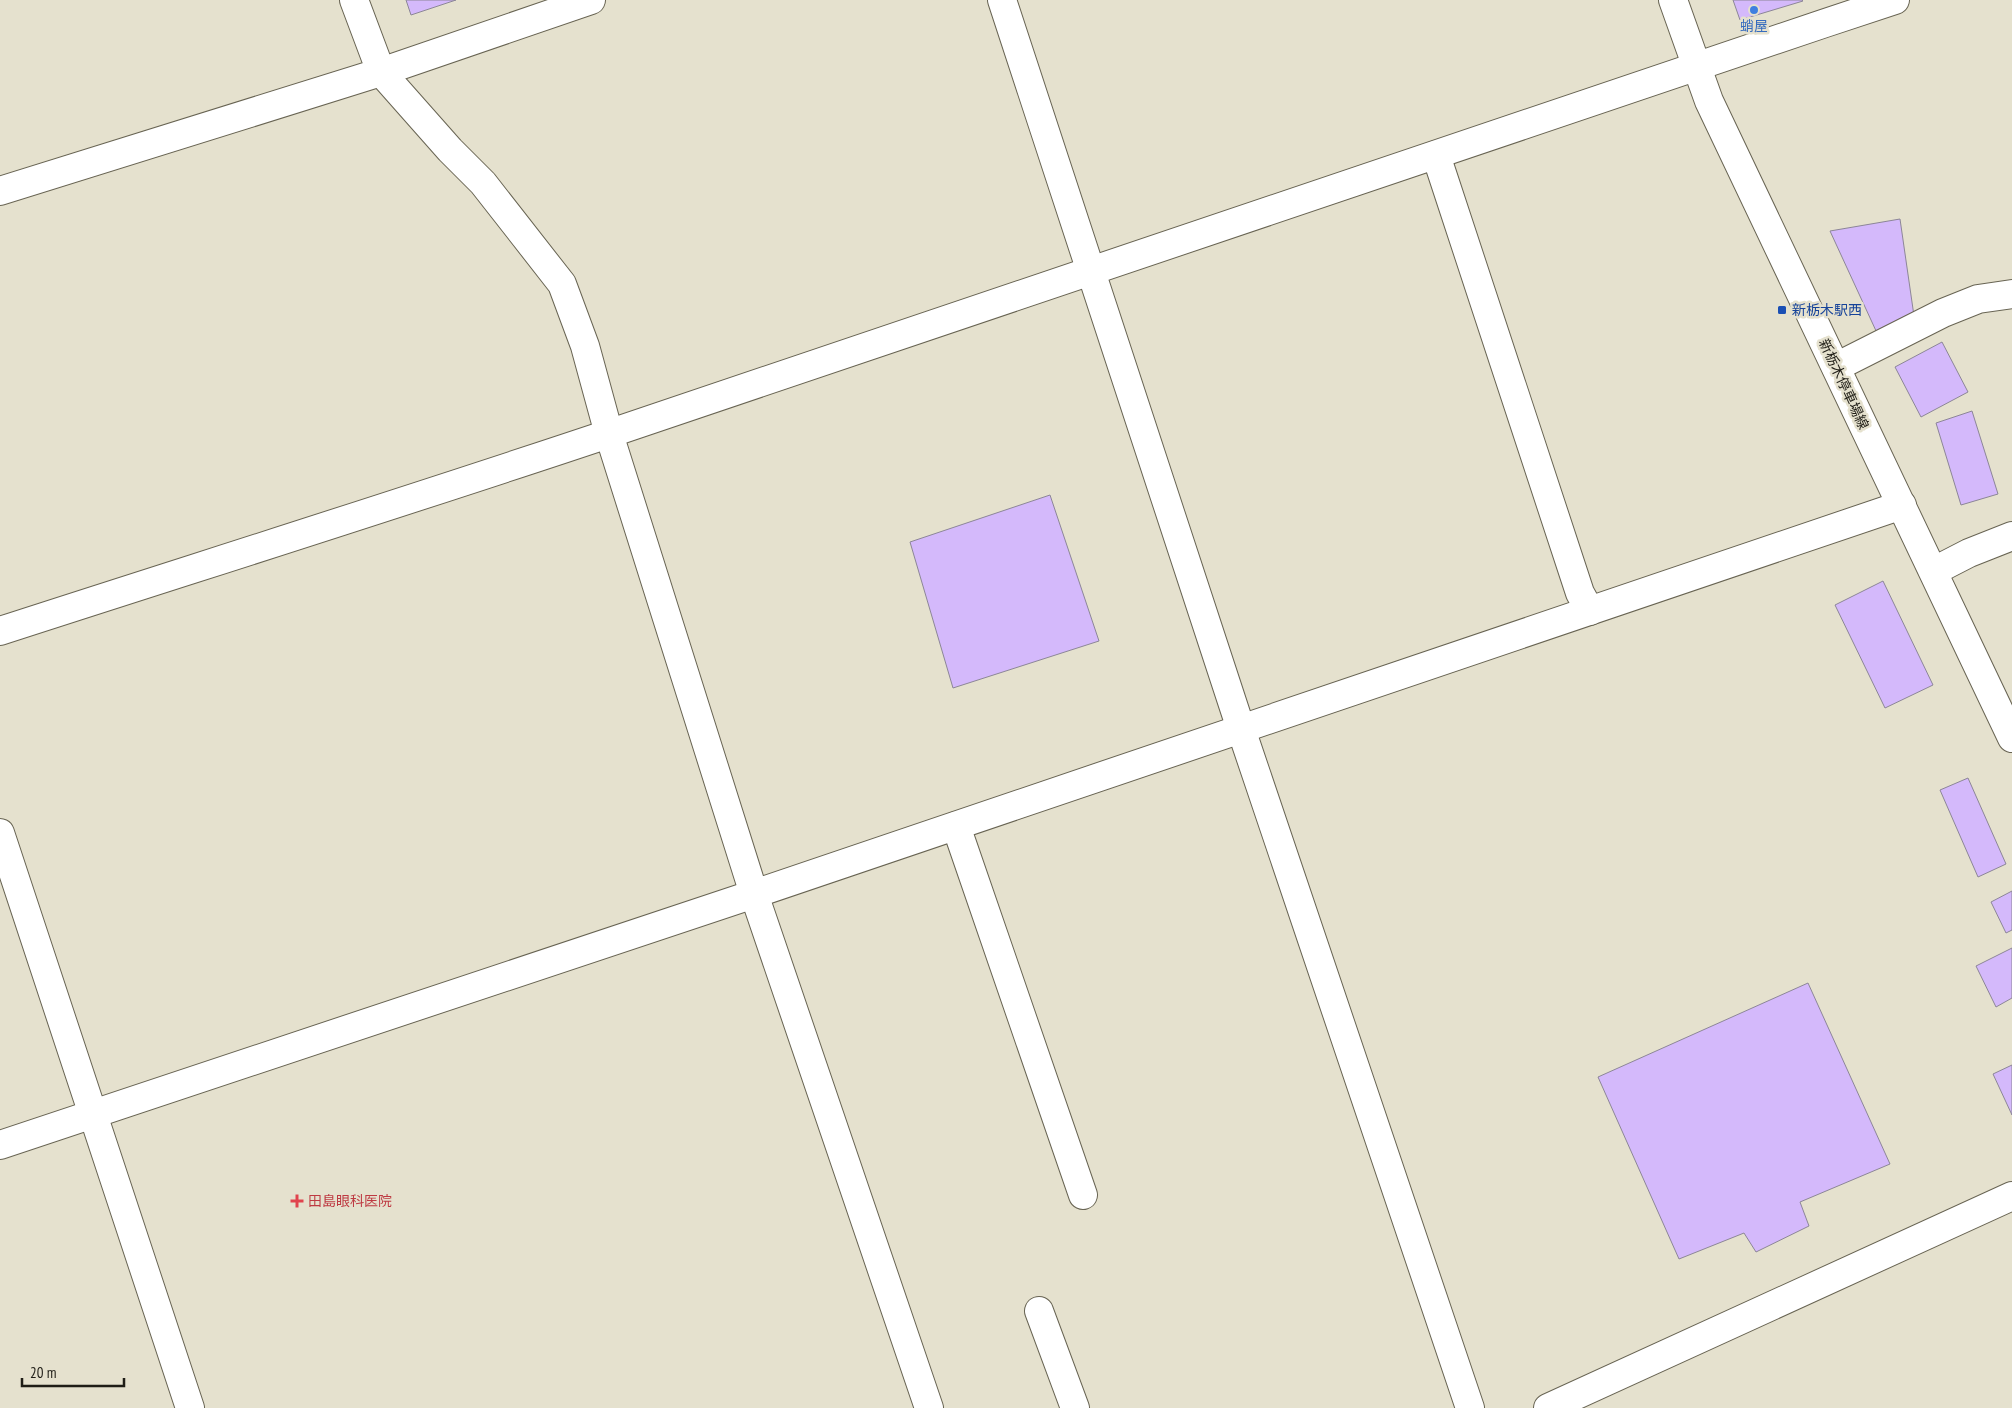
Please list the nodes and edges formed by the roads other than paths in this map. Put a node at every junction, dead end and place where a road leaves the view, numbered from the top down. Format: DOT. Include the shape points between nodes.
graph roads {
  1 [pos="354,0"];
  2 [pos="591,0"];
  3 [pos="1002,0"];
  4 [pos="1672,0"];
  5 [pos="1895,0"];
  6 [pos="1695,66"];
  7 [pos="381,72"];
  8 [pos="1436,155"];
  9 [pos="0,191"];
  10 [pos="1090,271"];
  11 [pos="2012,294"];
  12 [pos="1836,368"];
  13 [pos="609,434"];
  14 [pos="1902,505"];
  15 [pos="2012,536"];
  16 [pos="1934,572"];
  17 [pos="1590,611"];
  18 [pos="0,631"];
  19 [pos="1241,729"];
  20 [pos="2012,738"];
  21 [pos="956,826"];
  22 [pos="0,833"];
  23 [pos="754,894"];
  24 [pos="92,1115"];
  25 [pos="0,1145"];
  26 [pos="1083,1196"];
  27 [pos="2012,1196"];
  28 [pos="1039,1311"];
  29 [pos="190,1408"];
  30 [pos="929,1408"];
  31 [pos="1075,1408"];
  32 [pos="1470,1408"];
  33 [pos="1548,1408"];
  1 -- 7 [label="street"];
  2 -- 7 [label="street"];
  3 -- 10 [label="street"];
  4 -- 6 [label="street, 新栃木停車場線"];
  5 -- 6 [label="street"];
  6 -- 8 [label="street"];
  6 -- 12 [label="street, 新栃木停車場線"];
  7 -- 9 [label="street"];
  7 -- 13 [label="street" via="483,183 562,284 585,346"];
  8 -- 10 [label="street"];
  8 -- 17 [label="street" via="1577,583"];
  10 -- 13 [label="street"];
  10 -- 19 [label="street"];
  11 -- 12 [label="street" via="1978,299 1943,313"];
  12 -- 14 [label="street, 新栃木停車場線"];
  13 -- 18 [label="street"];
  13 -- 23 [label="street"];
  14 -- 16 [label="street, 新栃木停車場線"];
  14 -- 17 [label="street"];
  15 -- 16 [label="street" via="1969,552"];
  16 -- 20 [label="street, 新栃木停車場線"];
  17 -- 19 [label="street"];
  19 -- 21 [label="street"];
  19 -- 32 [label="street"];
  21 -- 23 [label="street"];
  21 -- 26 [label="street"];
  22 -- 24 [label="street"];
  23 -- 24 [label="street"];
  23 -- 30 [label="street"];
  24 -- 25 [label="street"];
  24 -- 29 [label="street"];
  27 -- 33 [label="street"];
  28 -- 31 [label="street"];
}
